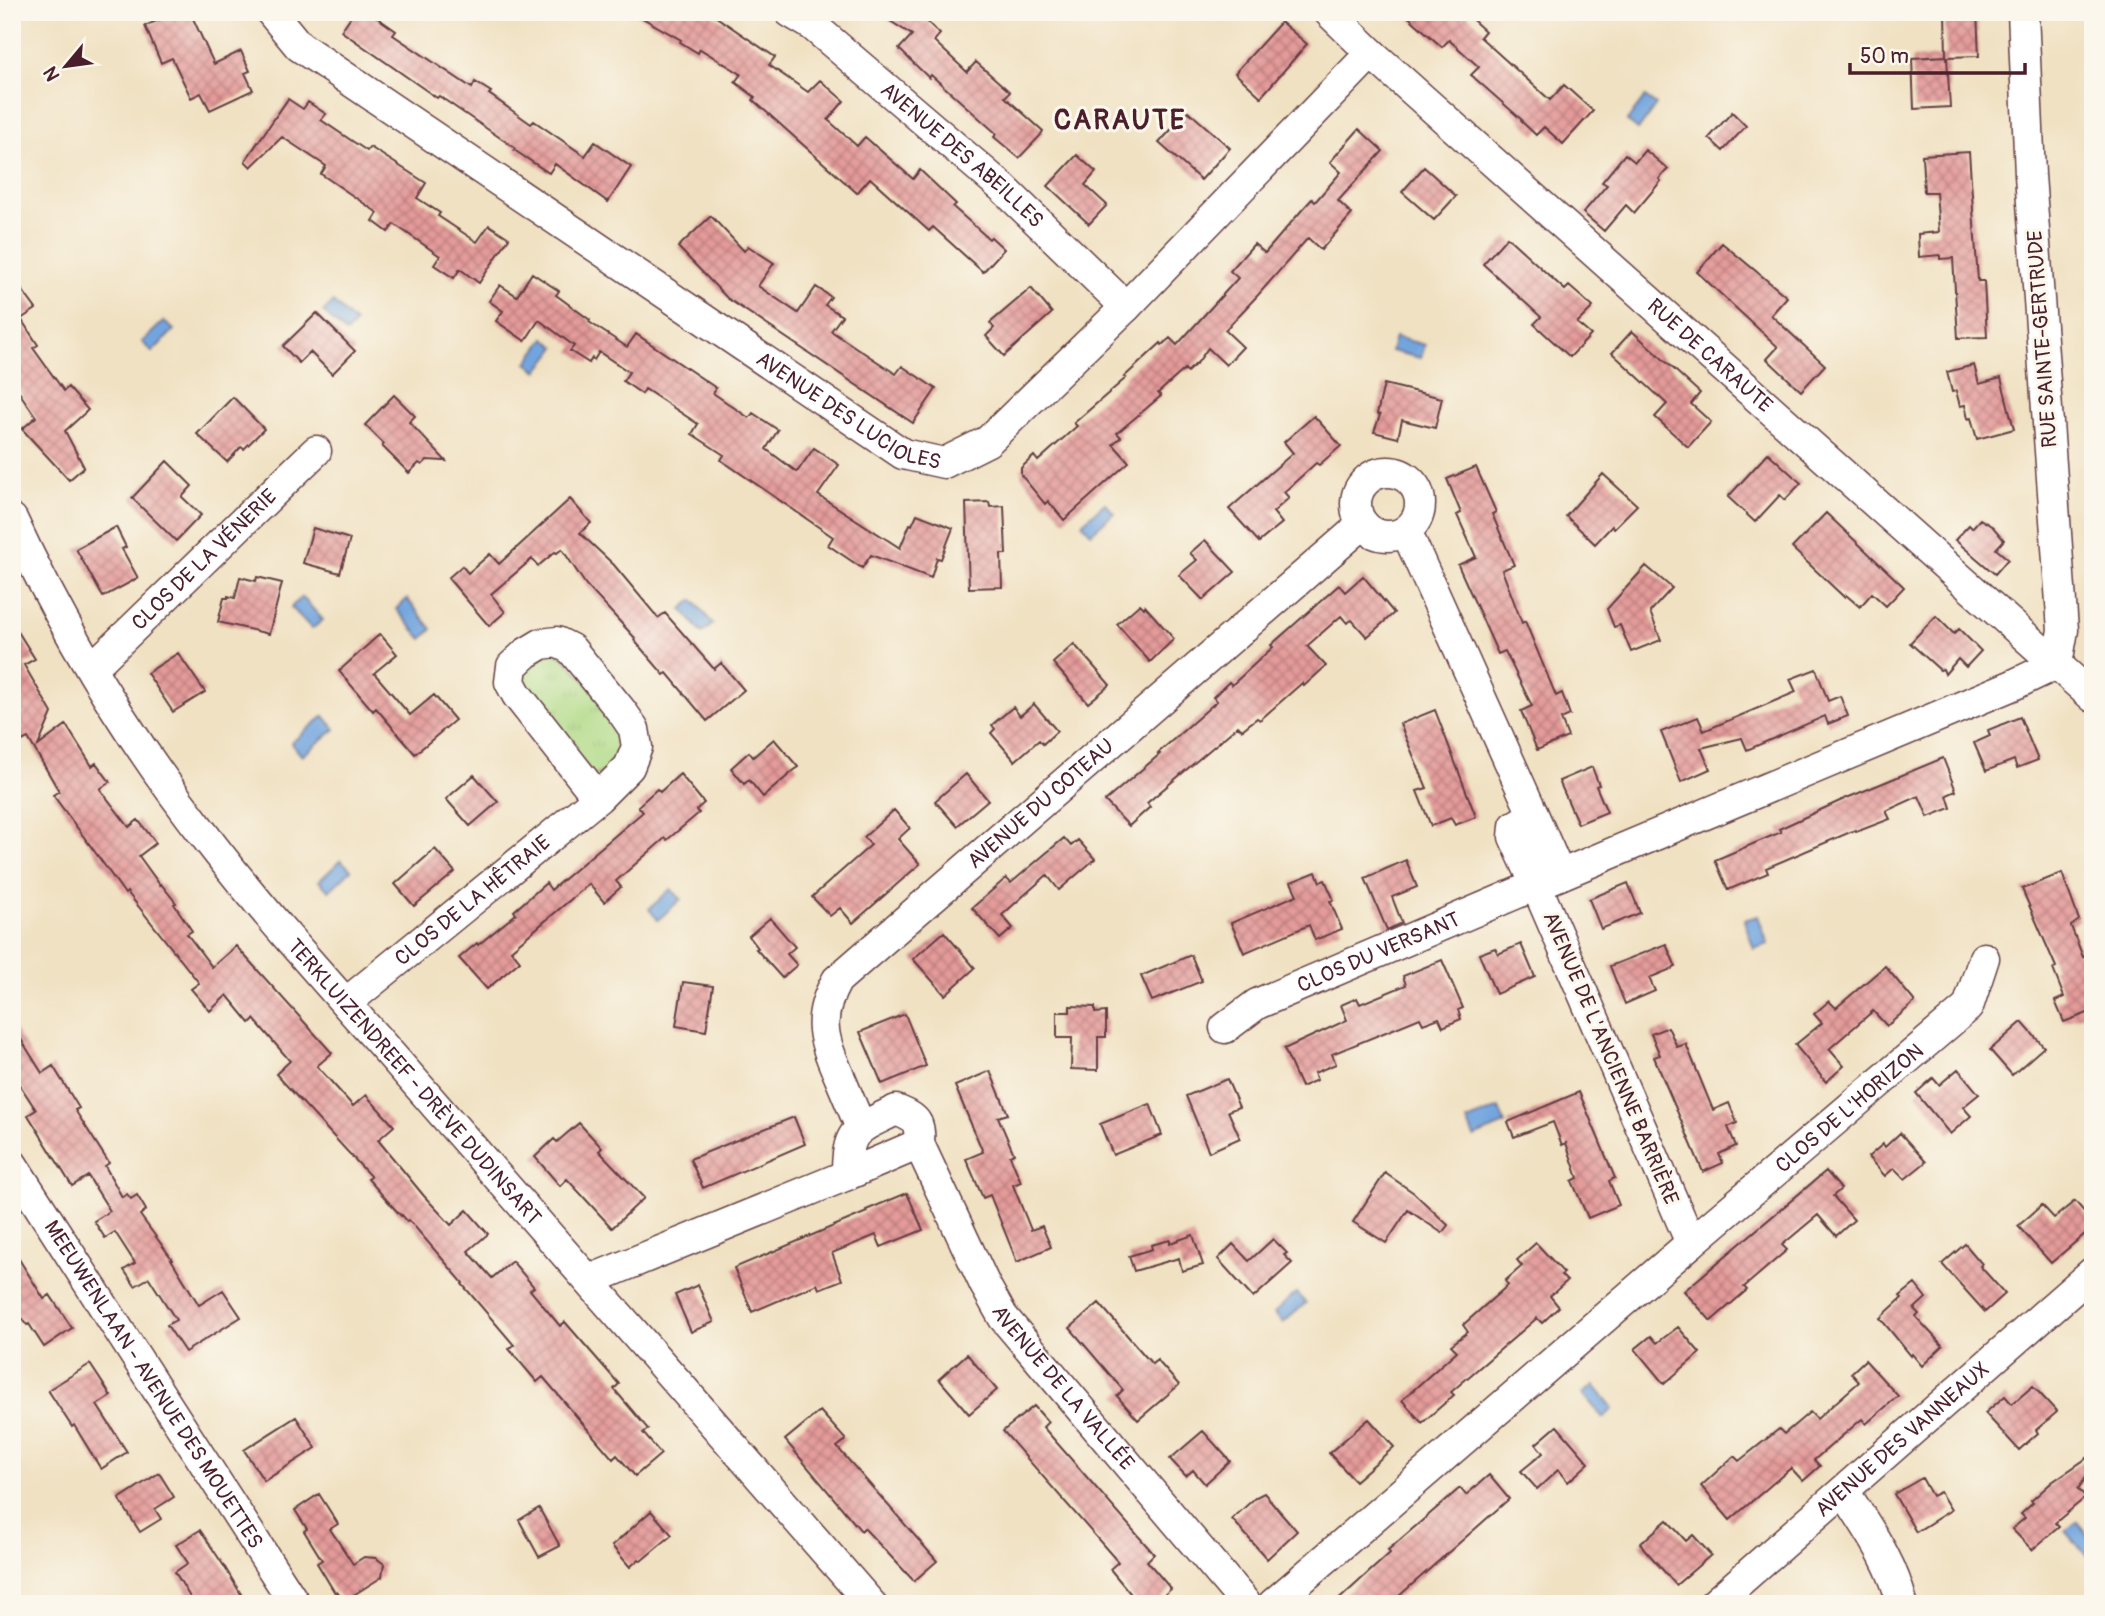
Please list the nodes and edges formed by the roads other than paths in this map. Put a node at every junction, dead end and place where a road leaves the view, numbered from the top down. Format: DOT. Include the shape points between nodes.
graph roads {
  1 [pos="271,12"];
  2 [pos="790,12"];
  3 [pos="1329,12"];
  4 [pos="2023,12"];
  5 [pos="1371,53"];
  6 [pos="1126,307"];
  7 [pos="317,452"];
  8 [pos="12,519"];
  9 [pos="1363,524"];
  10 [pos="1406,531"];
  11 [pos="2057,664"];
  12 [pos="92,668"];
  13 [pos="2093,697"];
  14 [pos="598,798"];
  15 [pos="1548,880"];
  16 [pos="1984,958"];
  17 [pos="346,1003"];
  18 [pos="1225,1028"];
  19 [pos="861,1128"];
  20 [pos="919,1144"];
  21 [pos="12,1164"];
  22 [pos="847,1175"];
  23 [pos="1691,1243"];
  24 [pos="2092,1272"];
  25 [pos="590,1280"];
  26 [pos="1844,1490"];
  27 [pos="295,1604"];
  28 [pos="871,1604"];
  29 [pos="1247,1604"];
  30 [pos="1273,1604"];
  31 [pos="1714,1604"];
  32 [pos="1902,1604"];
  1 -- 6 [label="street, AVENUE DES LUCIOLES" via="299,46 903,454 944,463 988,441"];
  2 -- 6 [label="street, AVENUE DES ABEILLES" via="1004,190"];
  3 -- 5 [label="street, RUE DE CARAUTE"];
  4 -- 11 [label="street, RUE SAINTE-GERTRUDE" via="2063,630"];
  5 -- 6 [label="street, AVENUE DES LUCIOLES"];
  5 -- 11 [label="street, RUE DE CARAUTE"];
  7 -- 12 [label="street, CLOS DE LA VÉNERIE"];
  8 -- 12 [label="street, TERKLUIZENDREEF - DRÈVE DUDINSART"];
  9 -- 10 [label="street" via="1375,534 1391,537"];
  9 -- 10 [label="street" via="1357,495 1365,481 1378,473 1394,472 1408,478 1418,490 1417,520"];
  9 -- 19 [label="street, AVENUE DU COTEAU" via="837,980 828,996 825,1043"];
  10 -- 15 [label="street" via="1532,812 1515,826 1514,836"];
  11 -- 13 [label="street, RUE DE CARAUTE"];
  11 -- 15 [label="street"];
  12 -- 17 [label="street, TERKLUIZENDREEF - DRÈVE DUDINSART" via="126,726 206,837"];
  14 -- 14 [label="street, CLOS DE LA HÊTRAIE" via="629,767 637,747 634,729 571,649 557,642 541,644 512,666 510,682"];
  14 -- 17 [label="street, CLOS DE LA HÊTRAIE"];
  15 -- 18 [label="street, CLOS DU VERSANT" via="1257,1004"];
  15 -- 23 [label="street, AVENUE DE L'ANCIENNE BARRIÈRE"];
  16 -- 23 [label="street, CLOS DE L'HORIZON" via="1968,1007"];
  17 -- 25 [label="street, TERKLUIZENDREEF - DRÈVE DUDINSART"];
  19 -- 20 [label="street" via="896,1110 913,1117 920,1130"];
  19 -- 22 [label="street" via="847,1150"];
  20 -- 22 [label="street"];
  20 -- 29 [label="street, AVENUE DE LA VALLÉE" via="1003,1317"];
  21 -- 27 [label="street, MEEUWENLAAN - AVENUE DES MOUETTES"];
  22 -- 25 [label="street"];
  23 -- 30 [label="street"];
  24 -- 26 [label="street, AVENUE DES VANNEAUX"];
  25 -- 28 [label="street, TERKLUIZENDREEF - DRÈVE DUDINSART"];
  26 -- 31 [label="street, AVENUE DES VANNEAUX"];
  26 -- 32 [label="street" via="1881,1552"];
}
